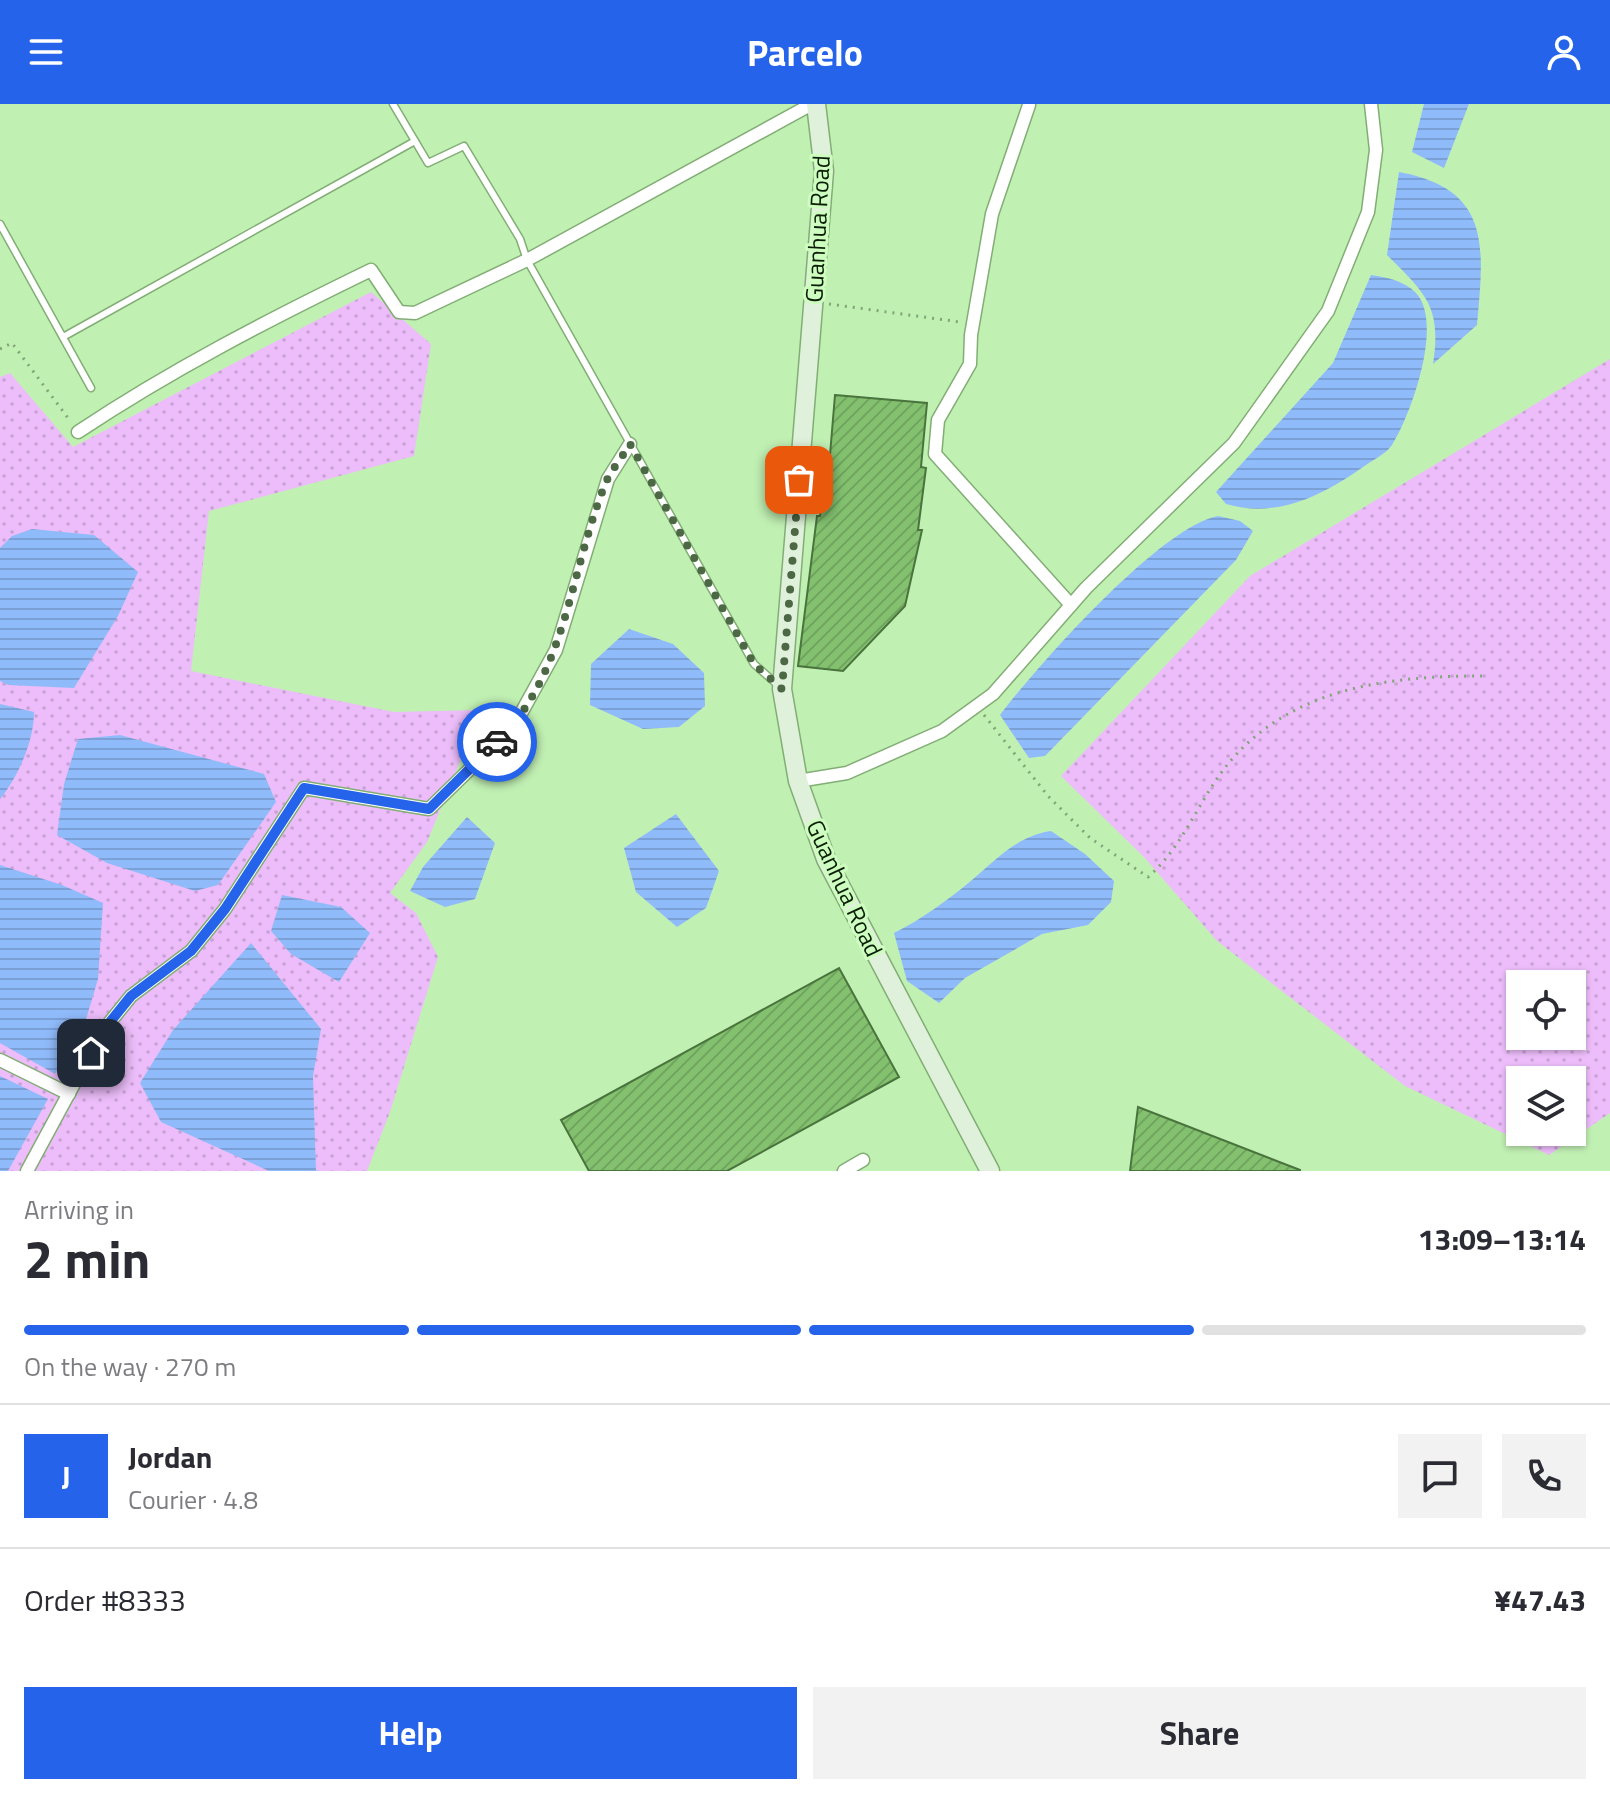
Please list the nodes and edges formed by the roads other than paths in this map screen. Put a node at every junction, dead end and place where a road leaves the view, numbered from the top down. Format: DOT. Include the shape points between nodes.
graph roads {
  1 [pos="393,104"];
  2 [pos="814,104"];
  3 [pos="1371,104"];
  4 [pos="1029,105"];
  5 [pos="415,141"];
  6 [pos="0,224"];
  7 [pos="527,260"];
  8 [pos="63,337"];
  9 [pos="91,388"];
  10 [pos="78,432"];
  11 [pos="630,444"];
  12 [pos="1071,605"];
  13 [pos="782,689"];
  14 [pos="798,781"];
  15 [pos="0,1060"];
  16 [pos="69,1094"];
  17 [pos="863,1160"];
  18 [pos="27,1171"];
  19 [pos="844,1171"];
  20 [pos="990,1171"];
  1 -- 5 [label="lane"];
  2 -- 7 [label="street"];
  2 -- 13 [label="main road, Guanhua Road" via="824,171"];
  3 -- 12 [label="street" via="1376,150 1368,212 1328,311 1234,443"];
  4 -- 12 [label="street" via="992,214 970,364 938,420 935,454"];
  5 -- 7 [label="lane" via="428,163 464,146 520,239"];
  5 -- 8 [label="lane"];
  6 -- 8 [label="lane"];
  7 -- 10 [label="street" via="415,313 399,312 371,270 171,373"];
  7 -- 11 [label="lane"];
  8 -- 9 [label="lane"];
  11 -- 13 [label="lane" via="754,664"];
  11 -- 16 [label="street" via="608,479 556,650 514,726 429,809 304,788 225,909 191,951 131,996 102,1032"];
  12 -- 14 [label="street" via="993,694 942,731 847,773"];
  13 -- 14 [label="main road, Guanhua Road"];
  14 -- 20 [label="main road, Guanhua Road" via="826,859"];
  15 -- 16 [label="street"];
  16 -- 18 [label="street"];
  17 -- 19 [label="street"];
}
